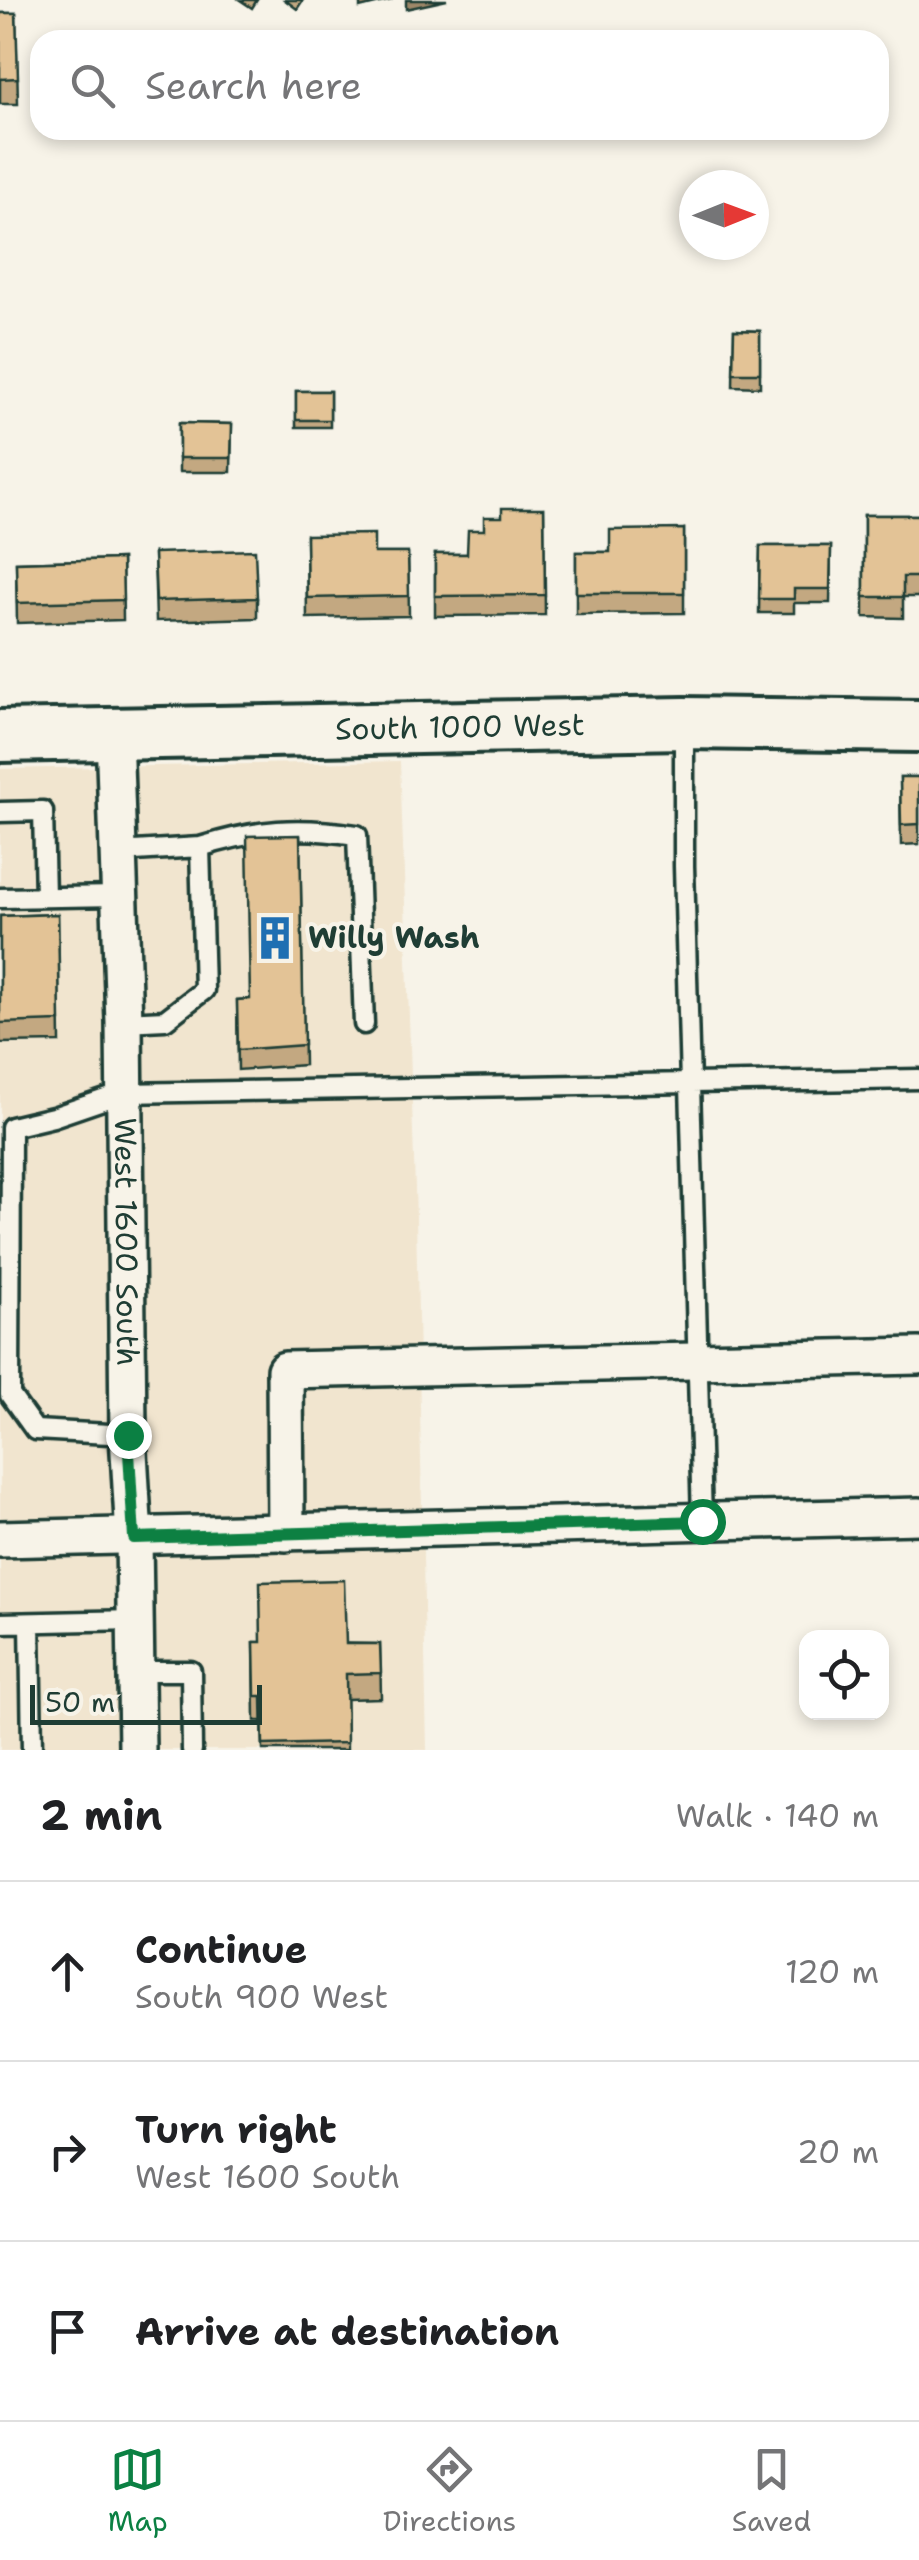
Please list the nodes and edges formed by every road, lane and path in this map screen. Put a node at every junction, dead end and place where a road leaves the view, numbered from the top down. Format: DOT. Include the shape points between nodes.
graph roads {
  1 [pos="684,724"];
  2 [pos="919,726"];
  3 [pos="114,734"];
  4 [pos="0,736"];
  5 [pos="0,812"];
  6 [pos="200,847"];
  7 [pos="118,852"];
  8 [pos="120,896"];
  9 [pos="45,897"];
  10 [pos="0,898"];
  11 [pos="124,1022"];
  12 [pos="364,1024"];
  13 [pos="919,1079"];
  14 [pos="691,1082"];
  15 [pos="124,1093"];
  16 [pos="919,1356"];
  17 [pos="698,1362"];
  18 [pos="128,1435"];
  19 [pos="919,1516"];
  20 [pos="702,1521"];
  21 [pos="286,1533"];
  22 [pos="134,1538"];
  23 [pos="0,1539"];
  24 [pos="136,1620"];
  25 [pos="30,1623"];
  26 [pos="0,1624"];
  27 [pos="136,1671"];
  28 [pos="32,1750"];
  29 [pos="138,1750"];
  30 [pos="192,1750"];
  1 -- 2 [label="main road, South 1000 West"];
  1 -- 3 [label="main road, South 1000 West"];
  1 -- 14 [label="lane"];
  3 -- 4 [label="main road, South 1000 West"];
  3 -- 7 [label="street, West 1600 South"];
  5 -- 9 [label="lane" via="43,811"];
  6 -- 7 [label="lane"];
  6 -- 11 [label="lane" via="204,990 166,1020"];
  6 -- 12 [label="lane" via="249,832 315,828 357,835"];
  7 -- 8 [label="street, West 1600 South"];
  8 -- 9 [label="lane"];
  8 -- 11 [label="street, West 1600 South"];
  9 -- 10 [label="lane"];
  11 -- 15 [label="street, West 1600 South"];
  13 -- 14 [label="lane"];
  14 -- 15 [label="lane"];
  14 -- 17 [label="lane"];
  15 -- 18 [label="street, West 1600 South"];
  15 -- 18 [label="lane" via="11,1126 10,1395 35,1430"];
  16 -- 17 [label="street"];
  17 -- 20 [label="lane"];
  17 -- 21 [label="street" via="285,1370"];
  18 -- 22 [label="street, West 1600 South"];
  19 -- 20 [label="street"];
  20 -- 21 [label="street"];
  21 -- 22 [label="street"];
  22 -- 23 [label="street"];
  22 -- 24 [label="street, West 1600 South"];
  24 -- 25 [label="lane"];
  24 -- 27 [label="street, West 1600 South"];
  25 -- 26 [label="lane"];
  25 -- 28 [label="lane"];
  27 -- 29 [label="street, West 1600 South"];
  27 -- 30 [label="lane" via="191,1671"];
}
